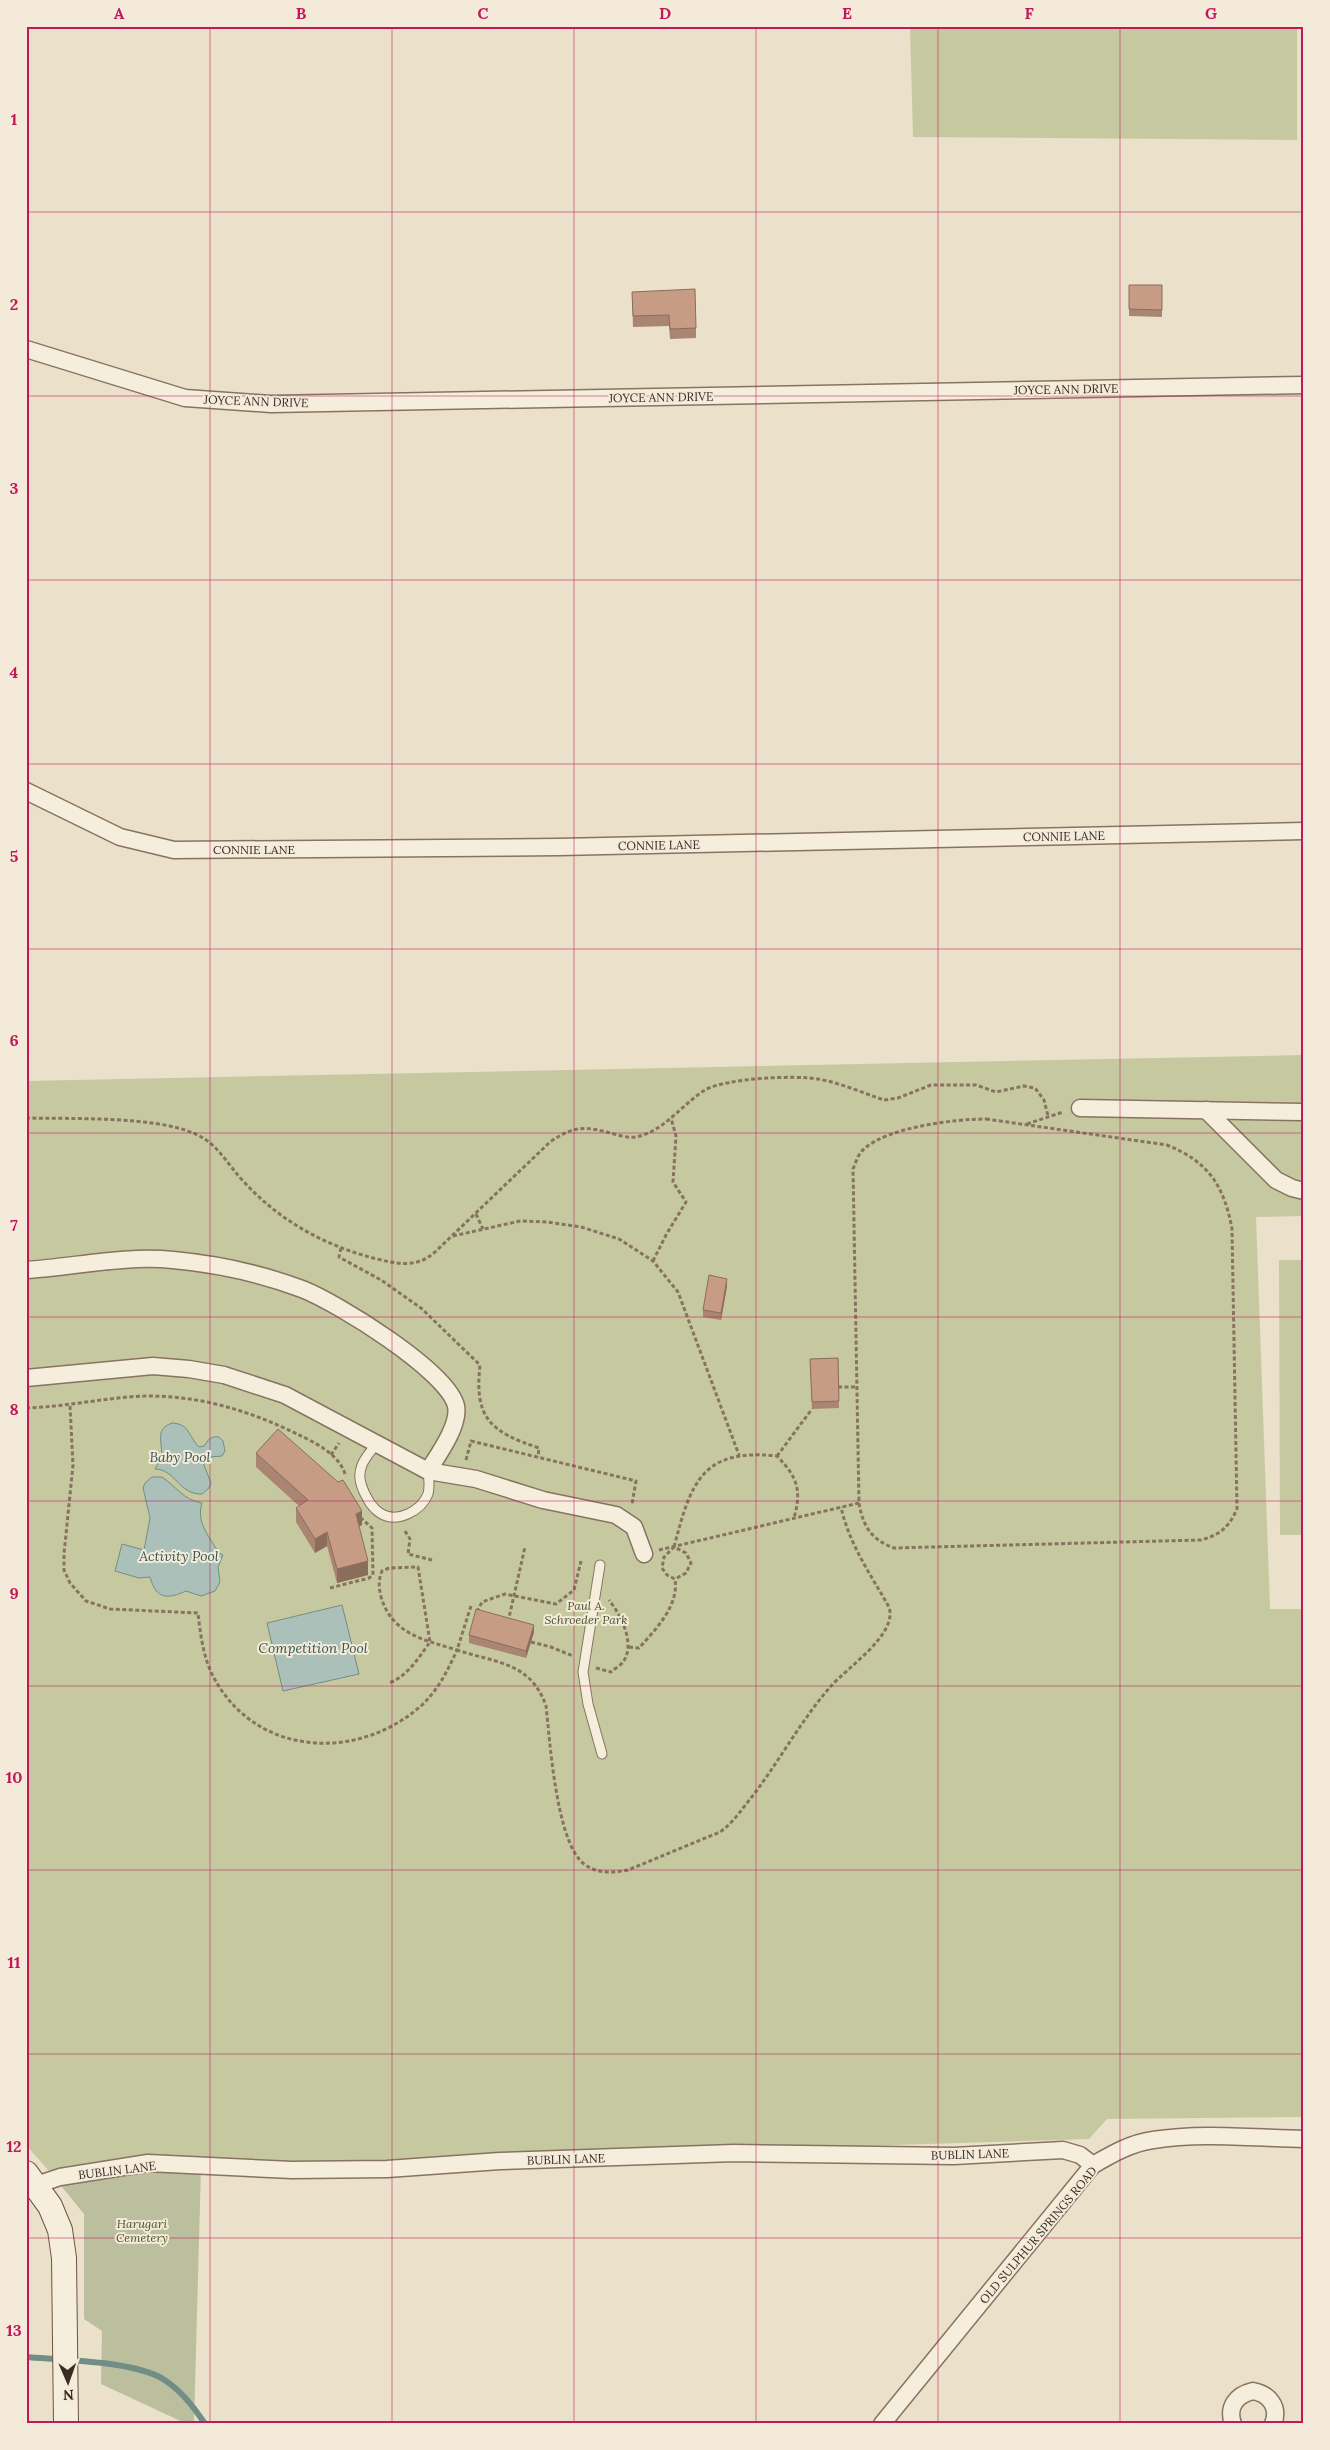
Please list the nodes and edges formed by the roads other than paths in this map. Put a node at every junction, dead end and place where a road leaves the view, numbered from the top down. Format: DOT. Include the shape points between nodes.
graph roads {
  1 [pos="26,349"];
  2 [pos="1304,385"];
  3 [pos="26,791"];
  4 [pos="1304,830"];
  5 [pos="1080,1108"];
  6 [pos="1206,1110"];
  7 [pos="1304,1112"];
  8 [pos="1304,1191"];
  9 [pos="26,1270"];
  10 [pos="26,1378"];
  11 [pos="377,1443"];
  12 [pos="428,1471"];
  13 [pos="644,1554"];
  14 [pos="600,1565"];
  15 [pos="602,1754"];
  16 [pos="1304,2139"];
  17 [pos="1093,2166"];
  18 [pos="31,2179"];
  19 [pos="66,2424"];
  20 [pos="882,2424"];
  21 [pos="1233,2424"];
  22 [pos="1273,2424"];
  1 -- 2 [label="street, JOYCE ANN DRIVE" via="185,398 271,404"];
  3 -- 4 [label="street, CONNIE LANE" via="120,837 174,850 559,848"];
  5 -- 6 [label="street"];
  6 -- 7 [label="street"];
  6 -- 8 [label="street" via="1276,1180"];
  9 -- 12 [label="street" via="143,1259 171,1260 252,1274 302,1289 398,1346 451,1394 456,1419"];
  10 -- 11 [label="street" via="153,1366 189,1368 224,1375 285,1395"];
  11 -- 12 [label="street"];
  11 -- 12 [label="lane" via="362,1465 360,1476 361,1486 371,1505 381,1514 401,1516 422,1504 428,1494"];
  12 -- 13 [label="street" via="616,1515 634,1527"];
  14 -- 15 [label="lane" via="583,1672"];
  16 -- 17 [label="street, OLD SULPHUR SPRINGS ROAD" via="1190,2137 1152,2140 1121,2149"];
  17 -- 18 [label="street, BUBLIN LANE" via="1080,2155 1063,2150 954,2156 734,2153 500,2161 387,2169 292,2170 148,2163"];
  17 -- 20 [label="street, OLD SULPHUR SPRINGS ROAD"];
  18 -- 19 [label="street" via="50,2206 60,2230 64,2258"];
  21 -- 22 [label="street" via="1230,2410 1233,2402 1253,2391 1267,2396 1274,2406"];
}
